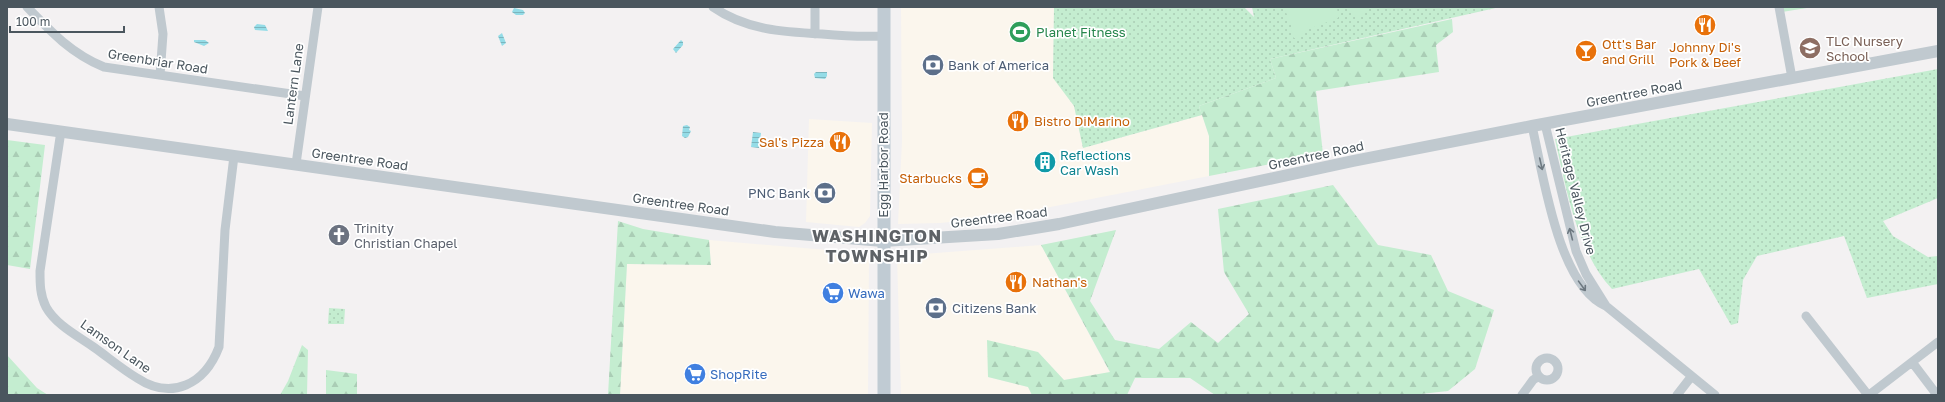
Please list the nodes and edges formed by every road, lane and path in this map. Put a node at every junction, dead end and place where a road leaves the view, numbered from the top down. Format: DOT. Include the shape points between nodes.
graph roads {
  1 [pos="27,7"];
  2 [pos="159,7"];
  3 [pos="318,7"];
  4 [pos="713,7"];
  5 [pos="815,7"];
  6 [pos="884,7"];
  7 [pos="1779,7"];
  8 [pos="815,34"];
  9 [pos="884,36"];
  10 [pos="1938,51"];
  11 [pos="160,75"];
  12 [pos="1792,78"];
  13 [pos="305,96"];
  14 [pos="7,124"];
  15 [pos="1545,124"];
  16 [pos="1532,126"];
  17 [pos="61,131"];
  18 [pos="234,156"];
  19 [pos="296,164"];
  20 [pos="883,241"];
  21 [pos="1606,306"];
  22 [pos="1806,316"];
  23 [pos="1938,342"];
  24 [pos="1912,362"];
  25 [pos="1539,376"];
  26 [pos="1692,376"];
  27 [pos="884,395"];
  28 [pos="1522,395"];
  29 [pos="1677,395"];
  30 [pos="1715,395"];
  31 [pos="1868,395"];
  32 [pos="1937,395"];
  1 -- 11 [label="street, Greenbriar Road" via="57,38 87,59 104,67"];
  2 -- 11 [label="street" via="163,34"];
  3 -- 13 [label="street, Lantern Lane"];
  4 -- 8 [label="street" via="729,17 755,27"];
  5 -- 8 [label="street"];
  6 -- 9 [label="main road, Egg Harbor Road"];
  7 -- 12 [label="street"];
  8 -- 9 [label="street"];
  9 -- 20 [label="main road, Egg Harbor Road"];
  10 -- 12 [label="street, Greentree Road"];
  11 -- 13 [label="street, Greenbriar Road"];
  12 -- 15 [label="street, Greentree Road"];
  13 -- 19 [label="street, Lantern Lane"];
  14 -- 17 [label="street, Greentree Road"];
  15 -- 16 [label="street, Greentree Road"];
  21 -- 15 [label="street, Heritage Valley Drive, one-way" via="1586,274 1576,251"];
  16 -- 20 [label="street, Greentree Road" via="1059,224 985,236"];
  16 -- 21 [label="street, Heritage Valley Drive, one-way" via="1556,231 1564,254 1575,277 1586,291 1598,303"];
  17 -- 18 [label="street, Greentree Road"];
  17 -- 18 [label="street, Lamson Lane" via="40,271 42,297 46,307 60,323 137,379 157,387 179,388 199,378 214,360 219,347 225,230"];
  18 -- 19 [label="street, Greentree Road"];
  19 -- 20 [label="street, Greentree Road" via="775,232"];
  20 -- 27 [label="main road, Egg Harbor Road"];
  21 -- 26 [label="street, Heritage Valley Drive"];
  22 -- 31 [label="street"];
  23 -- 24 [label="street"];
  24 -- 31 [label="street"];
  24 -- 32 [label="street"];
  25 -- 28 [label="street"];
  26 -- 29 [label="street"];
  26 -- 30 [label="street, Heritage Valley Drive"];
}
